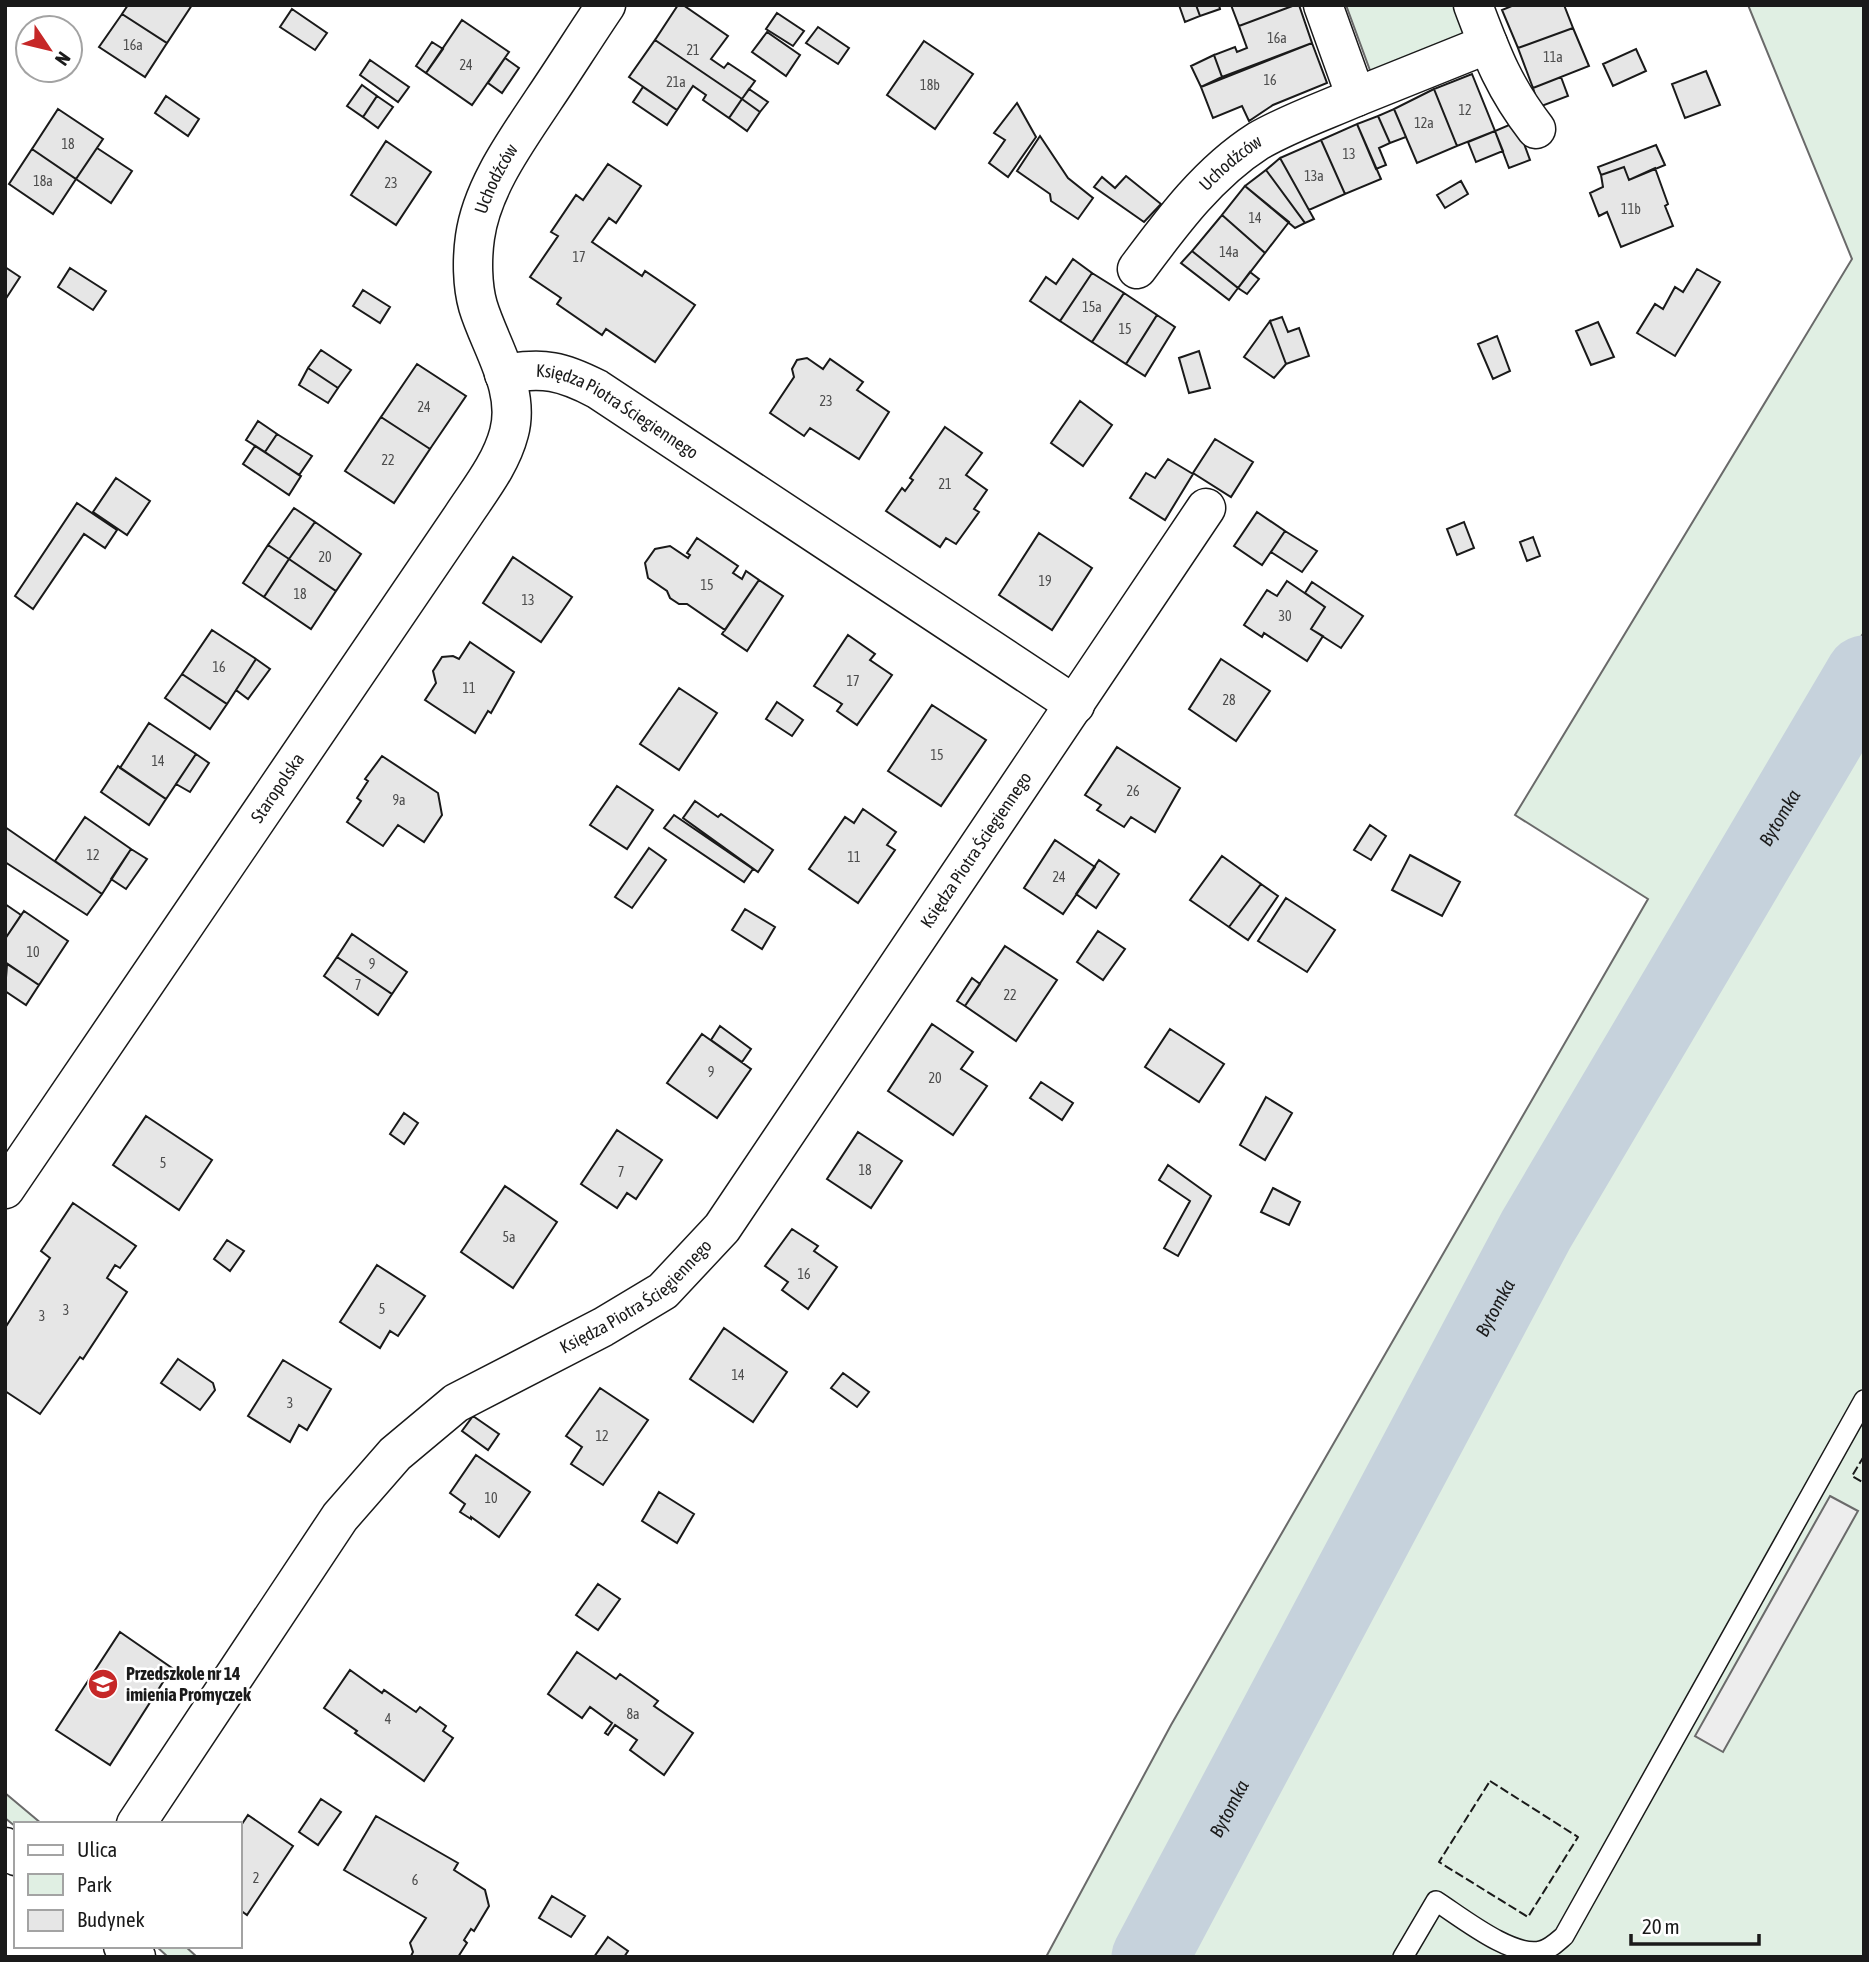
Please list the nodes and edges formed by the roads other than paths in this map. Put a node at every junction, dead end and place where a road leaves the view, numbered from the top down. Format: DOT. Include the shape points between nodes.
graph roads {
  1 [pos="606,5"];
  2 [pos="1323,5"];
  3 [pos="1473,5"];
  4 [pos="1488,44"];
  5 [pos="1356,97"];
  6 [pos="1536,129"];
  7 [pos="1137,270"];
  8 [pos="504,374"];
  9 [pos="1206,508"];
  10 [pos="1074,705"];
  11 [pos="5,1189"];
  12 [pos="1864,1401"];
  13 [pos="137,1822"];
  14 [pos="1544,1954"];
  15 [pos="1403,1957"];
  1 -- 8 [label="street, Uchodźców" via="515,143 488,195 475,234 477,304"];
  2 -- 5 [label="street"];
  3 -- 4 [label="street"];
  4 -- 5 [label="street, Uchodźców"];
  4 -- 6 [label="street" via="1514,101"];
  5 -- 7 [label="street, Uchodźców" via="1292,124 1230,161 1171,223"];
  8 -- 10 [label="street, Księdza Piotra Ściegiennego" via="532,369 569,375 597,389"];
  8 -- 11 [label="street, Staropolska" via="512,407 509,433 495,465"];
  9 -- 10 [label="street, Księdza Piotra Ściegiennego"];
  10 -- 13 [label="street, Księdza Piotra Ściegiennego" via="722,1228 663,1291 456,1403 395,1454 340,1517"];
  12 -- 14 [label="lane" via="1564,1936"];
  14 -- 15 [label="lane" via="1514,1949 1436,1902"];
}
